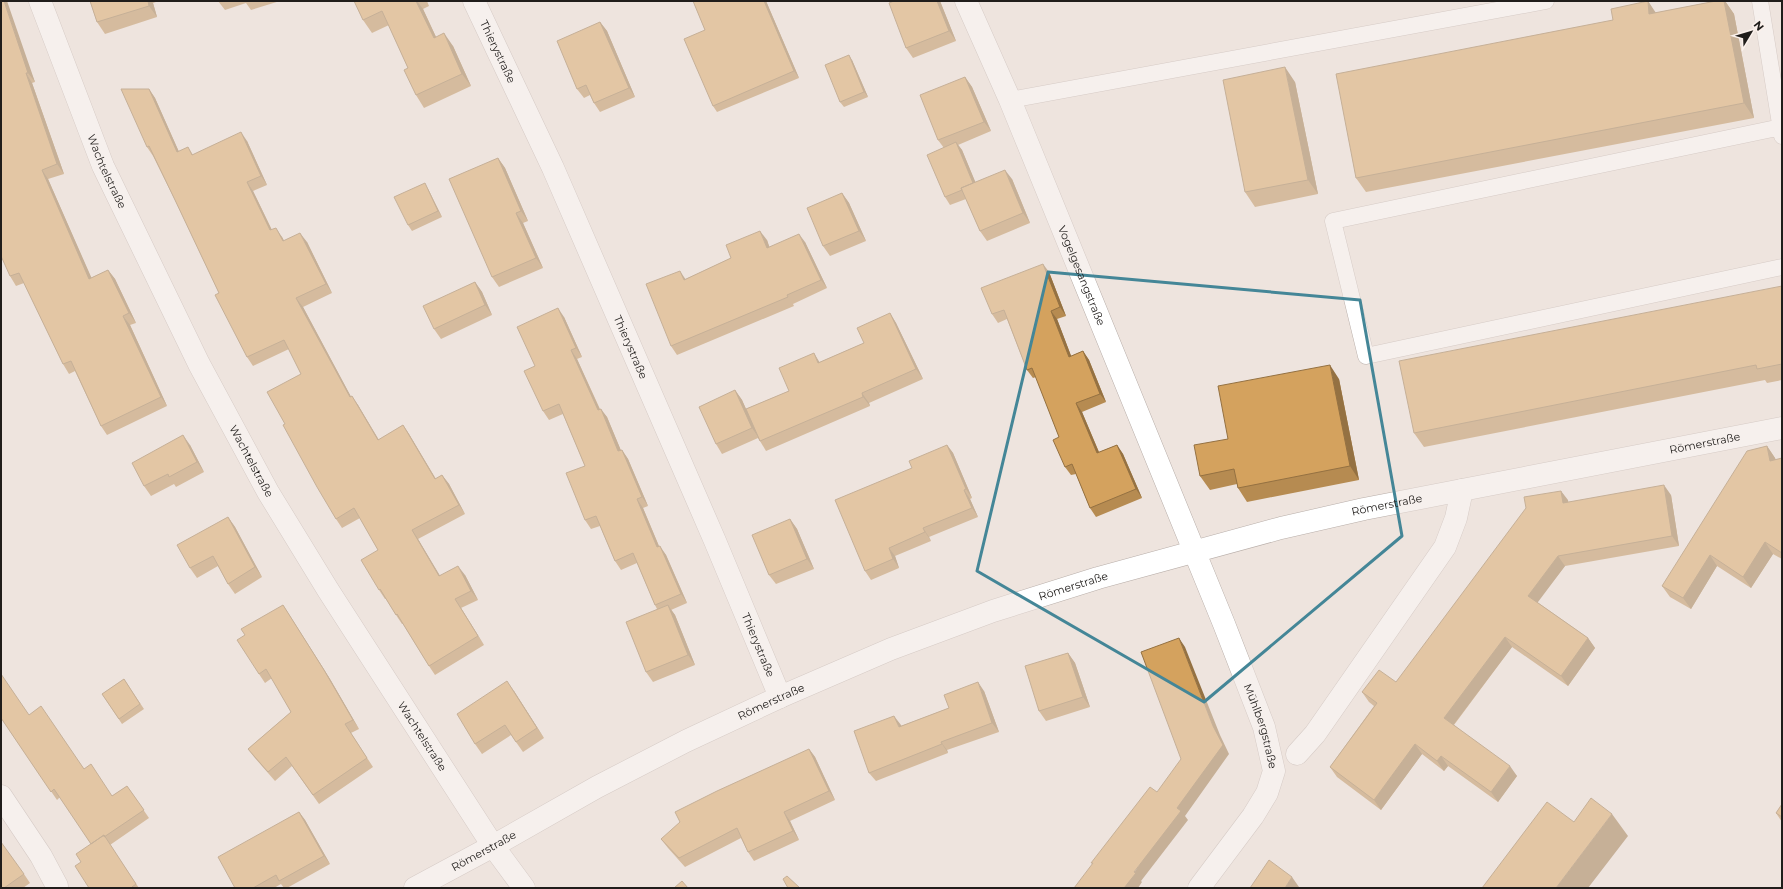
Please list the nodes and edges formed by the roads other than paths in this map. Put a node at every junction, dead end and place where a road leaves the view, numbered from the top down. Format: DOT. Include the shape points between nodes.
graph roads {
  1 [pos="40,1"];
  2 [pos="474,1"];
  3 [pos="966,1"];
  4 [pos="1546,1"];
  5 [pos="1760,1"];
  6 [pos="1010,100"];
  7 [pos="1781,132"];
  8 [pos="1782,267"];
  9 [pos="1782,428"];
  10 [pos="1462,490"];
  11 [pos="1194,552"];
  12 [pos="780,697"];
  13 [pos="1297,754"];
  14 [pos="1,796"];
  15 [pos="493,846"];
  16 [pos="57,888"];
  17 [pos="415,888"];
  18 [pos="524,888"];
  19 [pos="1200,888"];
  1 -- 15 [label="street, Wachtelstraße" via="103,166 199,364 272,498"];
  2 -- 12 [label="street, Thierystraße" via="553,168"];
  3 -- 6 [label="street, Vogelgesangstraße"];
  4 -- 6 [label="lane"];
  5 -- 7 [label="lane"];
  6 -- 11 [label="street, Vogelgesangstraße"];
  7 -- 8 [label="lane" via="1333,221 1366,356"];
  9 -- 10 [label="street, Römerstraße"];
  10 -- 11 [label="street, Römerstraße" via="1281,528"];
  10 -- 13 [label="street" via="1446,547 1315,734"];
  11 -- 12 [label="street, Römerstraße" via="1098,578 993,612 891,650"];
  11 -- 19 [label="street, Mühlbergstraße" via="1264,727 1274,771 1267,793 1253,816"];
  12 -- 15 [label="street, Römerstraße" via="686,741 597,787"];
  14 -- 16 [label="street" via="41,856"];
  15 -- 17 [label="street, Römerstraße"];
  15 -- 18 [label="street, Wachtelstraße"];
}
